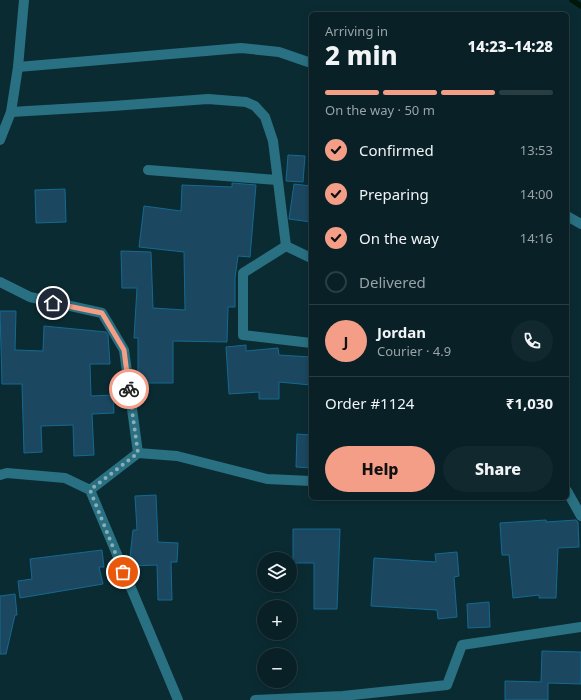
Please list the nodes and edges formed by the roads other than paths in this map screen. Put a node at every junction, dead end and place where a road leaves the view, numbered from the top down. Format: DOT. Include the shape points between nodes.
graph roads {
  1 [pos="24,0"];
  2 [pos="309,62"];
  3 [pos="18,67"];
  4 [pos="11,112"];
  5 [pos="0,140"];
  6 [pos="148,170"];
  7 [pos="277,180"];
  8 [pos="569,217"];
  9 [pos="581,224"];
  10 [pos="286,246"];
  11 [pos="309,257"];
  12 [pos="0,282"];
  13 [pos="309,343"];
  14 [pos="138,453"];
  15 [pos="0,475"];
  16 [pos="309,481"];
  17 [pos="90,490"];
  18 [pos="569,495"];
  19 [pos="581,516"];
  20 [pos="581,627"];
  21 [pos="343,698"];
  22 [pos="178,700"];
  23 [pos="255,700"];
  1 -- 3 [label="street"];
  2 -- 3 [label="street" via="279,52 241,48"];
  3 -- 4 [label="street"];
  4 -- 5 [label="street"];
  4 -- 7 [label="street" via="208,98 246,102 255,106 265,117 273,141"];
  6 -- 7 [label="street"];
  7 -- 10 [label="street"];
  8 -- 9 [label="street"];
  10 -- 11 [label="street"];
  10 -- 13 [label="street" via="243,273 243,335"];
  12 -- 14 [label="street" via="30,297 102,313 124,350"];
  14 -- 16 [label="street" via="177,456 267,479"];
  14 -- 17 [label="street"];
  15 -- 17 [label="street" via="7,473 65,478"];
  17 -- 22 [label="street"];
  18 -- 19 [label="street"];
  20 -- 21 [label="street" via="462,645 447,686"];
  21 -- 23 [label="street"];
}
